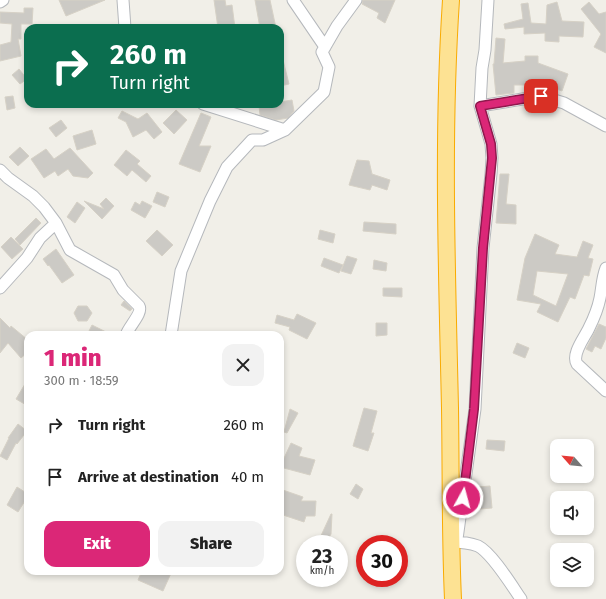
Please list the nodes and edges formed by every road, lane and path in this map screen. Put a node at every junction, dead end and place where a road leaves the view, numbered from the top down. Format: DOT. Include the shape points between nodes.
graph roads {
  1 [pos="4,0"];
  2 [pos="123,0"];
  3 [pos="293,0"];
  4 [pos="356,0"];
  5 [pos="451,0"];
  6 [pos="488,0"];
  7 [pos="0,2"];
  8 [pos="125,24"];
  9 [pos="325,47"];
  10 [pos="480,106"];
  11 [pos="216,108"];
  12 [pos="606,126"];
  13 [pos="285,130"];
  14 [pos="3,177"];
  15 [pos="56,223"];
  16 [pos="606,268"];
  17 [pos="0,288"];
  18 [pos="128,331"];
  19 [pos="172,331"];
  20 [pos="606,391"];
  21 [pos="454,542"];
  22 [pos="453,599"];
  23 [pos="521,599"];
  1 -- 7 [label="street"];
  2 -- 8 [label="street"];
  3 -- 9 [label="street"];
  4 -- 9 [label="street"];
  5 -- 21 [label="highway" via="447,65 446,219"];
  6 -- 10 [label="street"];
  9 -- 13 [label="street" via="322,52 329,67 324,92"];
  10 -- 12 [label="street" via="541,96 564,103"];
  10 -- 21 [label="street" via="491,144 492,158 483,248 474,409"];
  11 -- 13 [label="street"];
  13 -- 19 [label="street" via="263,140 252,140 227,167 181,271"];
  14 -- 15 [label="street" via="33,196"];
  15 -- 17 [label="street" via="40,238 27,258"];
  15 -- 18 [label="street" via="70,250 114,275 123,290 140,307 140,312"];
  16 -- 20 [label="street" via="595,314 575,359 577,364"];
  21 -- 22 [label="highway"];
  21 -- 23 [label="street" via="479,546 485,551"];
}
